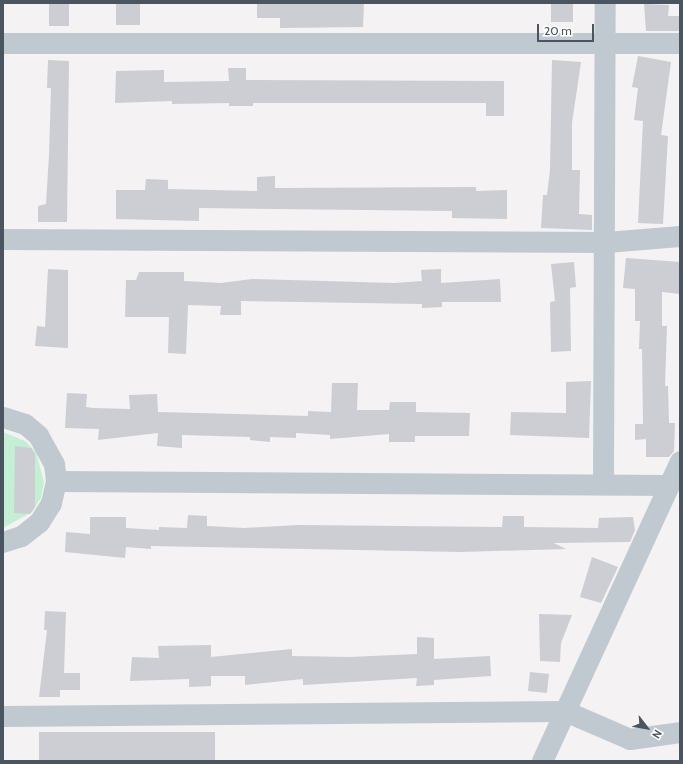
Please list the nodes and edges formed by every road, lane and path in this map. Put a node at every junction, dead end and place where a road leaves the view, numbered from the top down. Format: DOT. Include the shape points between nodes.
graph roads {
  1 [pos="605,3"];
  2 [pos="605,42"];
  3 [pos="3,43"];
  4 [pos="680,43"];
  5 [pos="680,236"];
  6 [pos="3,239"];
  7 [pos="606,242"];
  8 [pos="3,416"];
  9 [pos="680,461"];
  10 [pos="56,481"];
  11 [pos="603,482"];
  12 [pos="669,484"];
  13 [pos="3,542"];
  14 [pos="565,711"];
  15 [pos="3,716"];
  16 [pos="680,732"];
  17 [pos="542,761"];
  1 -- 2 [label="street"];
  2 -- 3 [label="street"];
  2 -- 4 [label="street"];
  2 -- 7 [label="street"];
  5 -- 7 [label="street"];
  6 -- 7 [label="street"];
  7 -- 11 [label="street"];
  8 -- 10 [label="street" via="25,424 38,435 54,464"];
  9 -- 12 [label="street"];
  10 -- 11 [label="street"];
  10 -- 13 [label="street" via="51,503 39,522 21,536"];
  11 -- 12 [label="street"];
  12 -- 14 [label="street"];
  14 -- 15 [label="street"];
  14 -- 16 [label="street" via="630,740"];
  14 -- 17 [label="street"];
}
